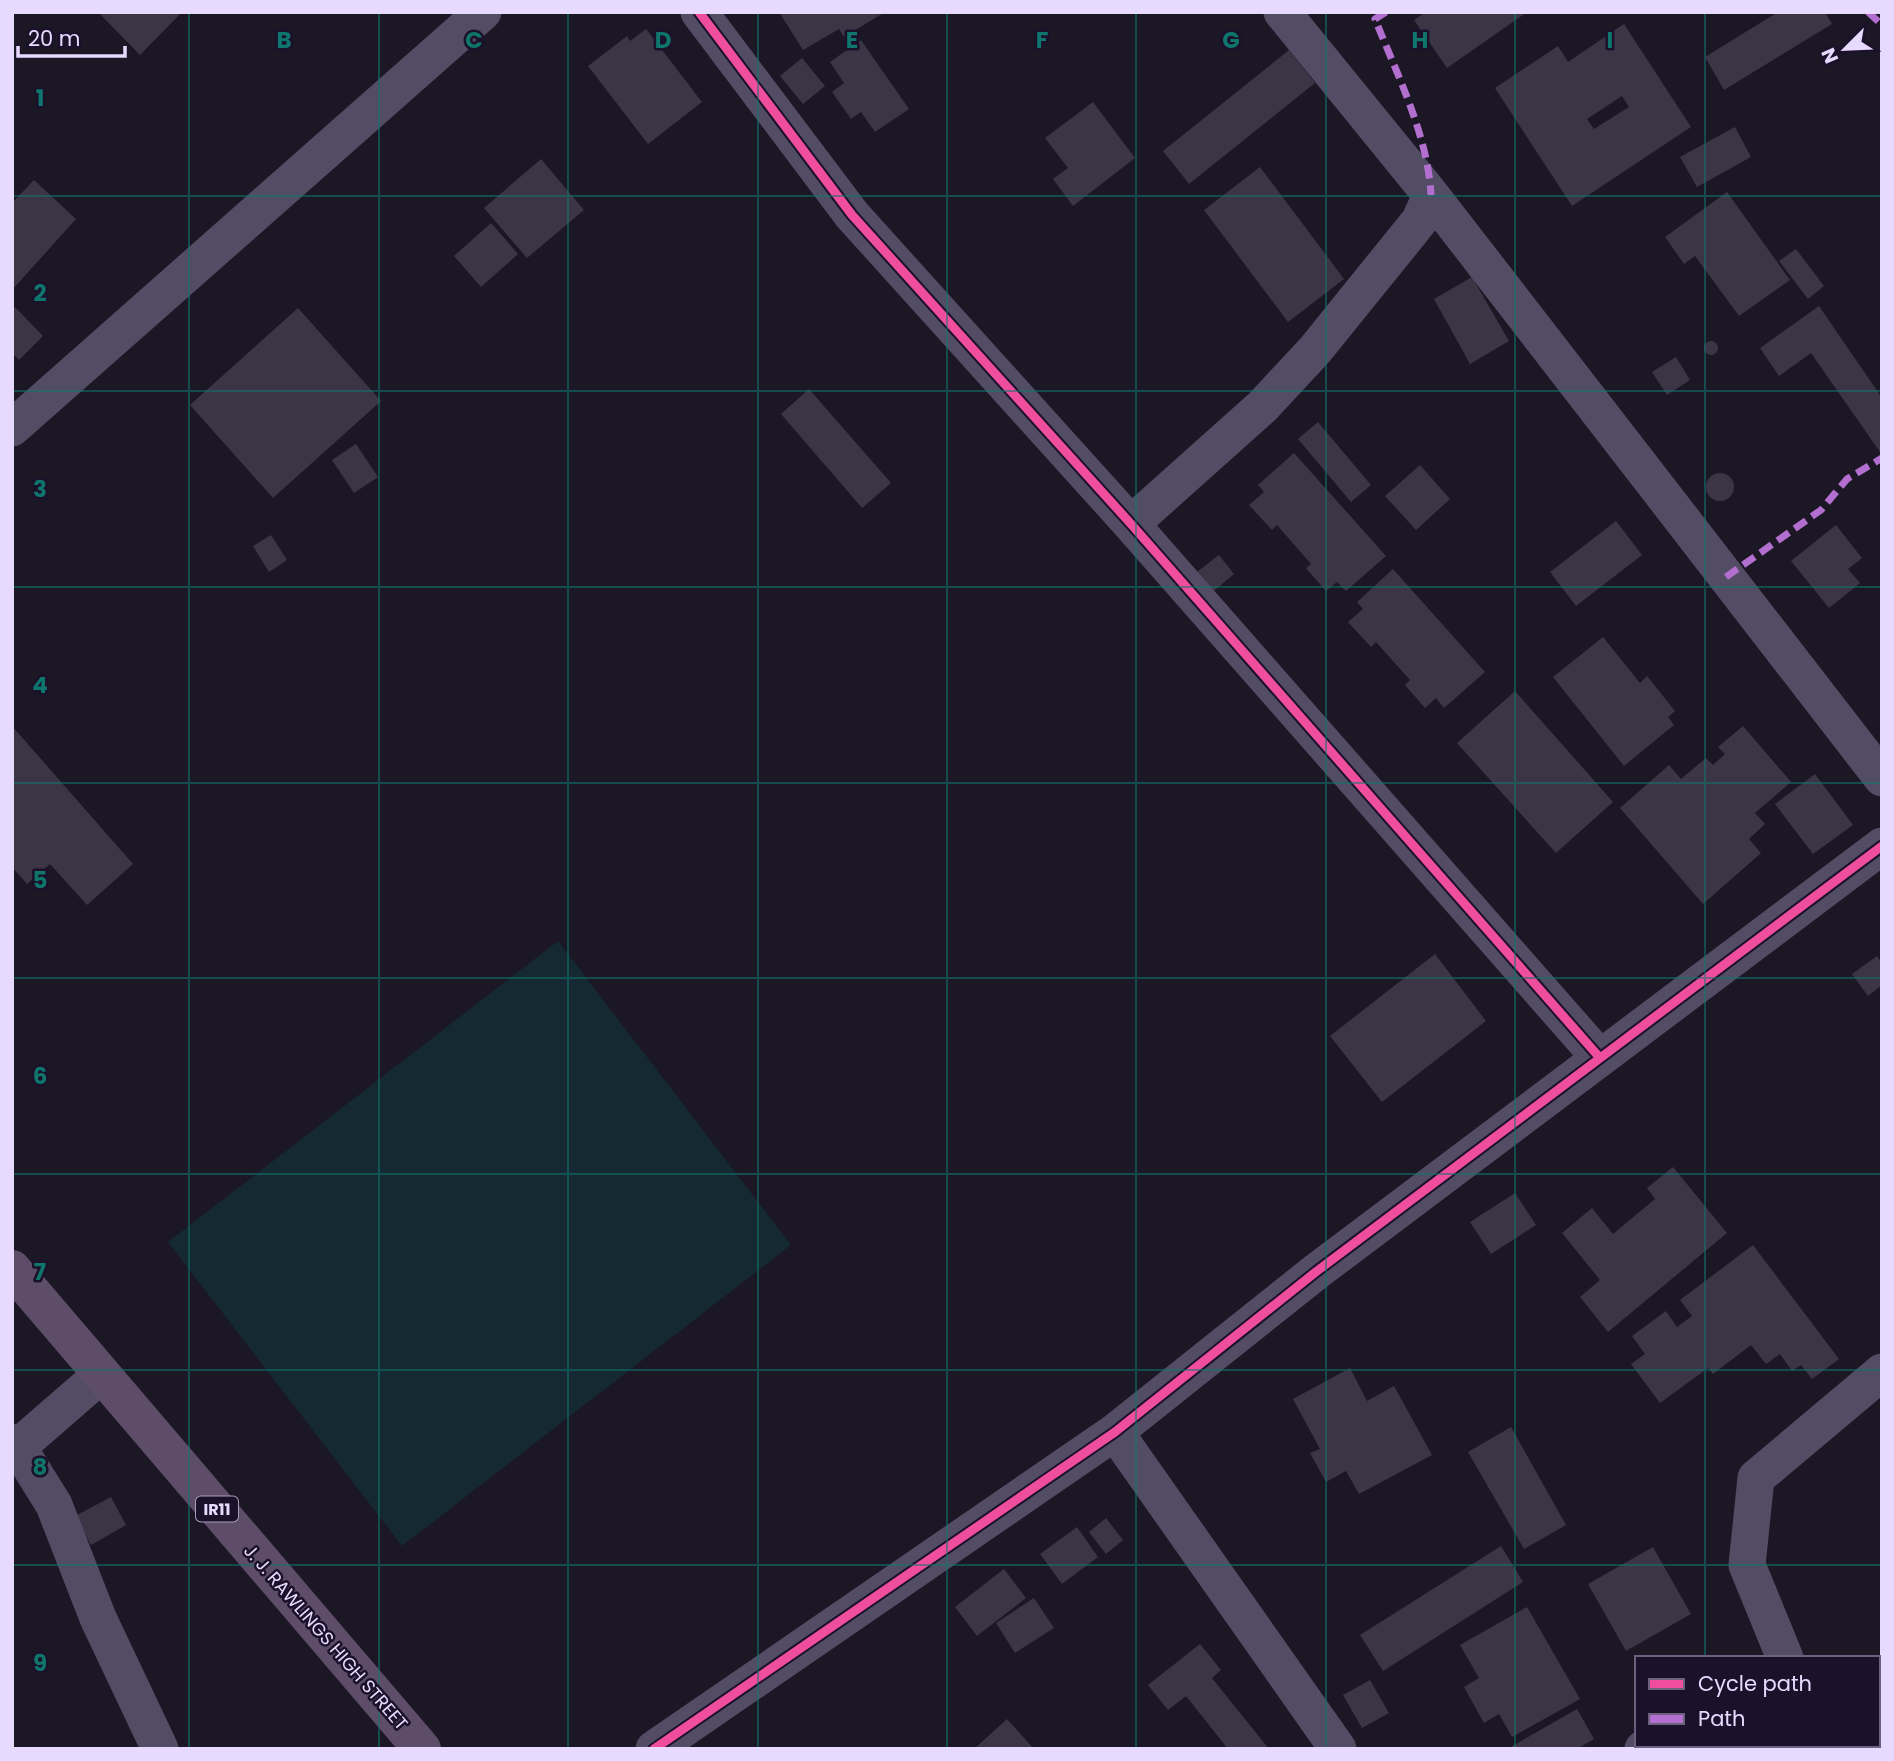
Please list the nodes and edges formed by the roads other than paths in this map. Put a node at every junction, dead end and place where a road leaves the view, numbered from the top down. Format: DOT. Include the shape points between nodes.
graph roads {
  1 [pos="483,12"];
  2 [pos="699,12"];
  3 [pos="1282,12"];
  4 [pos="1431,195"];
  5 [pos="12,428"];
  6 [pos="1131,524"];
  7 [pos="1882,778"];
  8 [pos="1882,846"];
  9 [pos="1600,1058"];
  10 [pos="12,1269"];
  11 [pos="1882,1372"];
  12 [pos="102,1374"];
  13 [pos="1115,1432"];
  14 [pos="15,1445"];
  15 [pos="1783,1656"];
  16 [pos="160,1749"];
  17 [pos="422,1749"];
  18 [pos="654,1749"];
  19 [pos="1338,1749"];
  1 -- 5 [label="street"];
  2 -- 6 [label="street" via="852,215"];
  3 -- 4 [label="street"];
  4 -- 6 [label="street" via="1420,220 1264,406"];
  4 -- 7 [label="street"];
  6 -- 9 [label="street"];
  8 -- 9 [label="street"];
  9 -- 13 [label="street" via="1317,1271"];
  10 -- 12 [label="main road, J. J. RAWLINGS HIGH STREET / IR11"];
  11 -- 15 [label="street" via="1756,1478 1747,1565"];
  12 -- 14 [label="street"];
  12 -- 17 [label="main road, J. J. RAWLINGS HIGH STREET / IR11"];
  13 -- 18 [label="street"];
  13 -- 19 [label="street"];
  14 -- 16 [label="street" via="54,1505 98,1618"];
}
